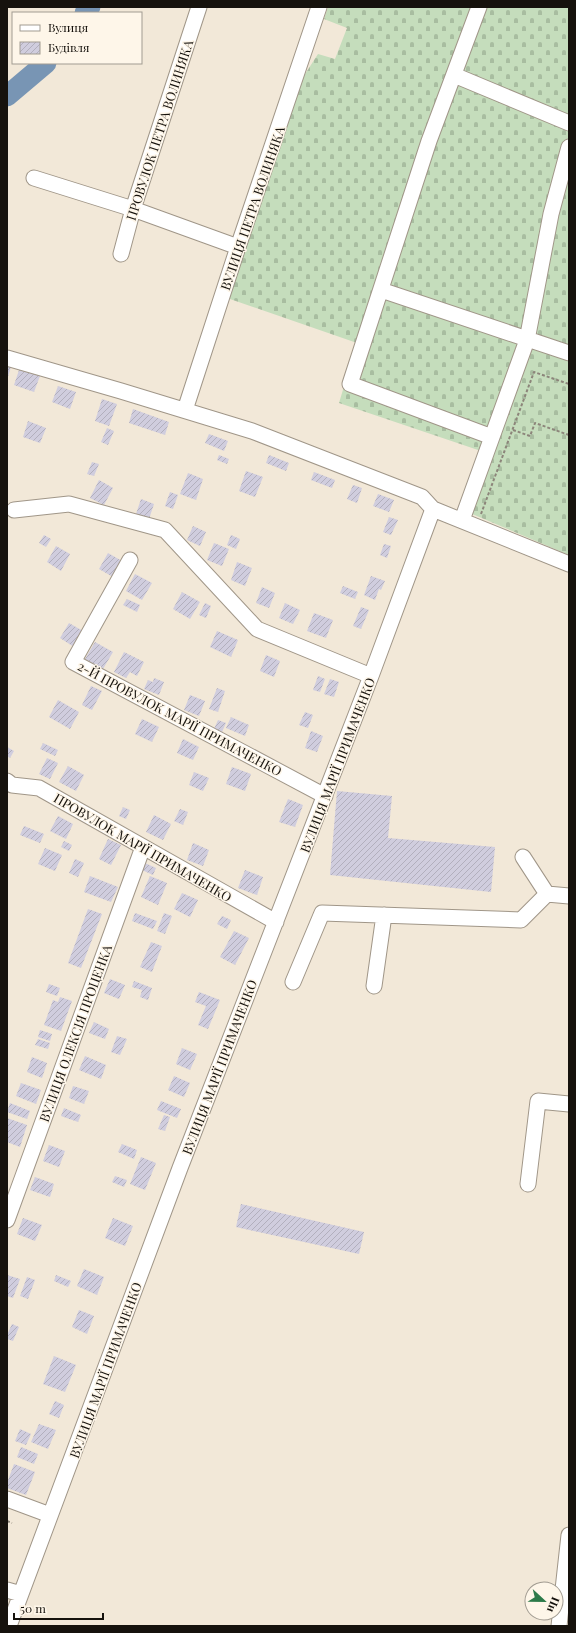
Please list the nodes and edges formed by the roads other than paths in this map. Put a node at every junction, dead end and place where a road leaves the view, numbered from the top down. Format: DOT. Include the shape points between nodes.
graph roads {
  1 [pos="199,7"];
  2 [pos="319,7"];
  3 [pos="479,7"];
  4 [pos="454,75"];
  5 [pos="569,123"];
  6 [pos="569,147"];
  7 [pos="34,178"];
  8 [pos="133,209"];
  9 [pos="238,247"];
  10 [pos="121,254"];
  11 [pos="381,290"];
  12 [pos="527,340"];
  13 [pos="569,353"];
  14 [pos="7,358"];
  15 [pos="185,410"];
  16 [pos="492,437"];
  17 [pos="434,509"];
  18 [pos="14,510"];
  19 [pos="462,520"];
  20 [pos="130,560"];
  21 [pos="569,564"];
  22 [pos="371,676"];
  23 [pos="9,786"];
  24 [pos="324,796"];
  25 [pos="143,847"];
  26 [pos="523,857"];
  27 [pos="547,894"];
  28 [pos="569,896"];
  29 [pos="384,915"];
  30 [pos="276,922"];
  31 [pos="293,982"];
  32 [pos="374,986"];
  33 [pos="569,1104"];
  34 [pos="528,1184"];
  35 [pos="7,1220"];
  36 [pos="7,1499"];
  37 [pos="50,1516"];
  38 [pos="569,1536"];
  39 [pos="14,1592"];
  40 [pos="9,1626"];
  41 [pos="559,1626"];
  1 -- 8 [label="street, ПРОВУЛОК ПЕТРА ВОЛИНЯКА"];
  2 -- 9 [label="street, ВУЛИЦЯ ПЕТРА ВОЛИНЯКА"];
  3 -- 4 [label="street"];
  4 -- 5 [label="street"];
  4 -- 11 [label="street" via="429,141"];
  6 -- 12 [label="street" via="551,214"];
  7 -- 8 [label="street"];
  8 -- 9 [label="street"];
  8 -- 10 [label="street, ПРОВУЛОК ПЕТРА ВОЛИНЯКА"];
  9 -- 15 [label="street, ВУЛИЦЯ ПЕТРА ВОЛИНЯКА"];
  11 -- 12 [label="street"];
  11 -- 16 [label="street" via="350,384"];
  12 -- 13 [label="street"];
  12 -- 16 [label="street"];
  14 -- 15 [label="street"];
  15 -- 17 [label="street" via="252,431 422,497"];
  16 -- 19 [label="street"];
  17 -- 19 [label="street"];
  17 -- 22 [label="street, ВУЛИЦЯ МАРІЇ ПРИМАЧЕНКО"];
  18 -- 22 [label="street" via="69,504 165,530 258,629"];
  19 -- 21 [label="street"];
  20 -- 24 [label="street, 2-Й ПРОВУЛОК МАРІЇ ПРИМАЧЕНКО" via="73,662"];
  22 -- 24 [label="street, ВУЛИЦЯ МАРІЇ ПРИМАЧЕНКО"];
  23 -- 25 [label="street, ПРОВУЛОК МАРІЇ ПРИМАЧЕНКО" via="39,788"];
  24 -- 30 [label="street, ВУЛИЦЯ МАРІЇ ПРИМАЧЕНКО"];
  25 -- 30 [label="street, ПРОВУЛОК МАРІЇ ПРИМАЧЕНКО"];
  25 -- 35 [label="street, ВУЛИЦЯ ОЛЕКСІЯ ПРОЦЕНКА"];
  26 -- 27 [label="street"];
  27 -- 28 [label="street"];
  27 -- 29 [label="street" via="522,920"];
  29 -- 31 [label="street" via="322,913"];
  29 -- 32 [label="street"];
  30 -- 37 [label="street, ВУЛИЦЯ МАРІЇ ПРИМАЧЕНКО" via="177,1176"];
  33 -- 34 [label="street" via="538,1101"];
  36 -- 37 [label="street"];
  37 -- 39 [label="street, ВУЛИЦЯ МАРІЇ ПРИМАЧЕНКО"];
  38 -- 41 [label="street"];
  39 -- 40 [label="street, ВУЛИЦЯ МАРІЇ ПРИМАЧЕНКО"];
}
